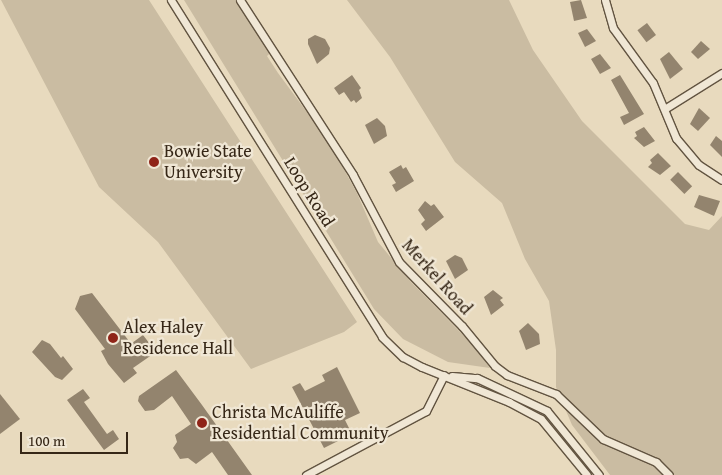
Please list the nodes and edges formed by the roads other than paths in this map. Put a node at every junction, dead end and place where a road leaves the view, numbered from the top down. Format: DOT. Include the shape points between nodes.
graph roads {
  1 [pos="171,0"];
  2 [pos="240,0"];
  3 [pos="604,0"];
  4 [pos="722,73"];
  5 [pos="666,108"];
  6 [pos="722,180"];
  7 [pos="444,376"];
  8 [pos="306,475"];
  9 [pos="587,475"];
  10 [pos="599,475"];
  11 [pos="669,475"];
  1 -- 7 [label="street, Loop Road" via="382,337 403,357"];
  2 -- 11 [label="street, Merkel Road" via="353,175 399,262 462,326 495,366 507,375 556,394 603,439 656,462"];
  3 -- 5 [label="street" via="619,39 653,83"];
  4 -- 5 [label="street"];
  5 -- 6 [label="street" via="681,144 706,171"];
  7 -- 8 [label="street" via="426,411"];
  7 -- 9 [label="street, Loop Road" via="509,402 541,419"];
  7 -- 10 [label="street, Loop Road" via="477,378 547,411"];
}
